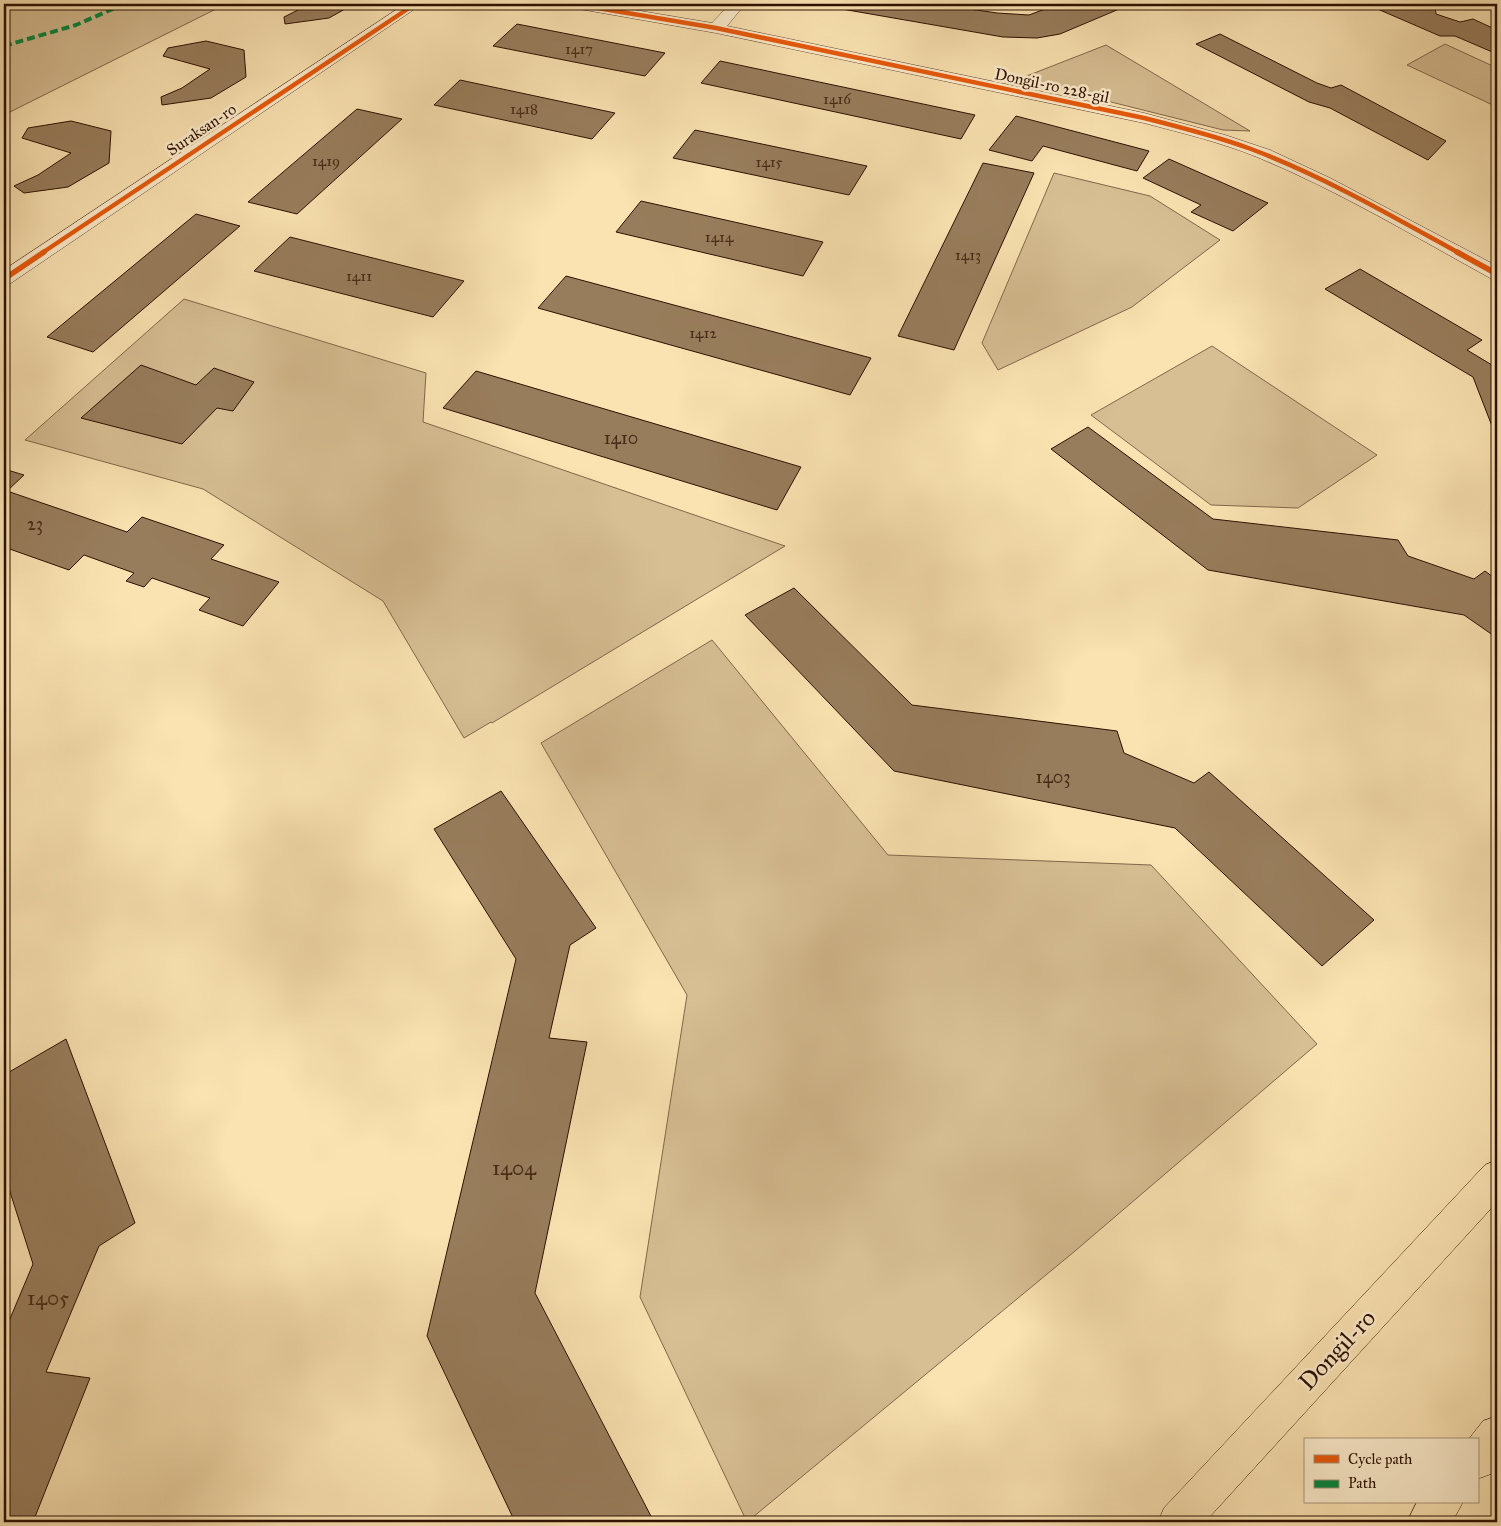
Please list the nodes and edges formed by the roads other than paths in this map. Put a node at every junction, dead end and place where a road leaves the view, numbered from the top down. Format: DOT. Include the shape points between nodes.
graph roads {
  1 [pos="415,4"];
  2 [pos="574,4"];
  3 [pos="738,4"];
  4 [pos="716,28"];
  5 [pos="1497,274"];
  6 [pos="4,279"];
  7 [pos="1497,1177"];
  8 [pos="1497,1435"];
  9 [pos="1478,1459"];
  10 [pos="1441,1504"];
  11 [pos="1178,1522"];
  12 [pos="1427,1522"];
  1 -- 6 [label="street, Suraksan-ro"];
  2 -- 4 [label="street, Dongil-ro 228-gil"];
  3 -- 4 [label="street"];
  4 -- 5 [label="street, Dongil-ro 228-gil" via="1134,116 1209,135 1263,154 1356,198"];
  7 -- 11 [label="main road, Dongil-ro"];
  8 -- 9 [label="main road"];
  10 -- 12 [label="main road"];
}
